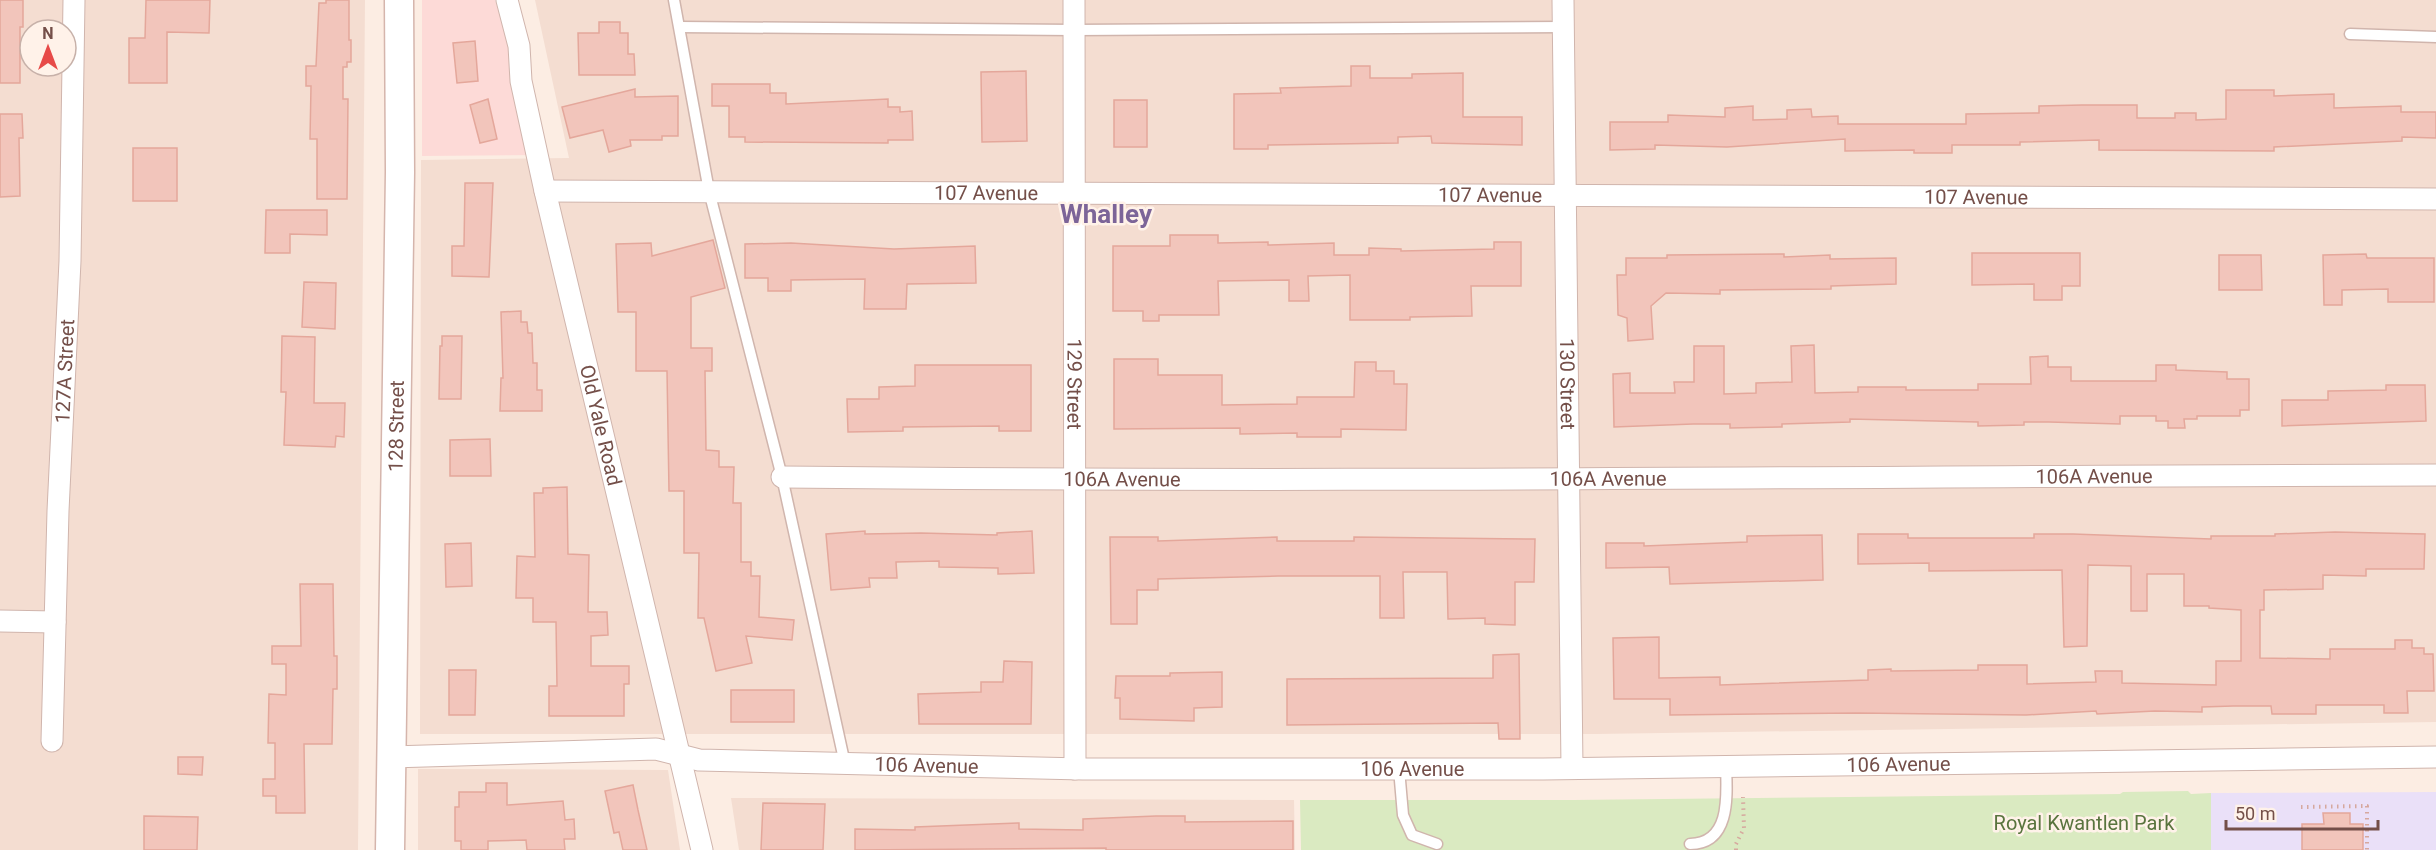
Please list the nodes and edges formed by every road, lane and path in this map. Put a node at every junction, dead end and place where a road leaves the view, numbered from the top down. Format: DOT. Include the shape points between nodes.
graph roads {
  1 [pos="74,0"];
  2 [pos="399,0"];
  3 [pos="507,0"];
  4 [pos="674,0"];
  5 [pos="1074,0"];
  6 [pos="1563,0"];
  7 [pos="680,27"];
  8 [pos="1563,27"];
  9 [pos="1074,30"];
  10 [pos="2350,34"];
  11 [pos="2436,37"];
  12 [pos="545,191"];
  13 [pos="709,191"];
  14 [pos="1074,193"];
  15 [pos="1564,195"];
  16 [pos="2436,199"];
  17 [pos="2436,475"];
  18 [pos="782,477"];
  19 [pos="1074,480"];
  20 [pos="1567,480"];
  21 [pos="0,621"];
  22 [pos="55,622"];
  23 [pos="52,741"];
  24 [pos="681,754"];
  25 [pos="391,757"];
  26 [pos="2436,758"];
  27 [pos="845,764"];
  28 [pos="1726,766"];
  29 [pos="1572,768"];
  30 [pos="1399,769"];
  31 [pos="1075,770"];
  32 [pos="1743,793"];
  33 [pos="2301,807"];
  34 [pos="1437,844"];
  35 [pos="1690,844"];
  36 [pos="390,850"];
  37 [pos="702,850"];
  38 [pos="1736,850"];
  39 [pos="2367,850"];
  1 -- 22 [label="street, 127A Street" via="70,261"];
  2 -- 25 [label="main road, 128 Street"];
  3 -- 12 [label="street, Old Yale Road"];
  4 -- 7 [label="lane"];
  5 -- 9 [label="street, 129 Street"];
  6 -- 8 [label="street, 130 Street"];
  7 -- 9 [label="lane"];
  7 -- 13 [label="lane"];
  8 -- 9 [label="lane"];
  8 -- 15 [label="street, 130 Street"];
  9 -- 14 [label="street, 129 Street"];
  10 -- 11 [label="lane"];
  12 -- 13 [label="street, 107 Avenue"];
  12 -- 24 [label="street, Old Yale Road"];
  13 -- 14 [label="street, 107 Avenue"];
  13 -- 18 [label="lane"];
  14 -- 15 [label="street, 107 Avenue"];
  14 -- 19 [label="street, 129 Street"];
  15 -- 16 [label="street, 107 Avenue"];
  15 -- 20 [label="street, 130 Street"];
  17 -- 20 [label="street, 106A Avenue"];
  18 -- 19 [label="street, 106A Avenue"];
  18 -- 27 [label="lane"];
  19 -- 20 [label="street, 106A Avenue"];
  19 -- 31 [label="street, 129 Street"];
  20 -- 29 [label="street, 130 Street"];
  21 -- 22 [label="street"];
  22 -- 23 [label="street, 127A Street"];
  24 -- 25 [label="street, 106 Avenue" via="656,749"];
  24 -- 27 [label="street, 106 Avenue" via="699,760"];
  24 -- 37 [label="street, Old Yale Road"];
  25 -- 36 [label="main road, 128 Street"];
  26 -- 28 [label="street, 106 Avenue"];
  27 -- 31 [label="street, 106 Avenue"];
  28 -- 29 [label="street, 106 Avenue"];
  28 -- 35 [label="lane" via="1724,822 1712,836"];
  29 -- 30 [label="street, 106 Avenue"];
  30 -- 31 [label="street, 106 Avenue"];
  30 -- 34 [label="lane" via="1402,815 1412,835"];
  32 -- 38 [label="path" via="1744,828"];
  33 -- 39 [label="path" via="2367,806"];
}
